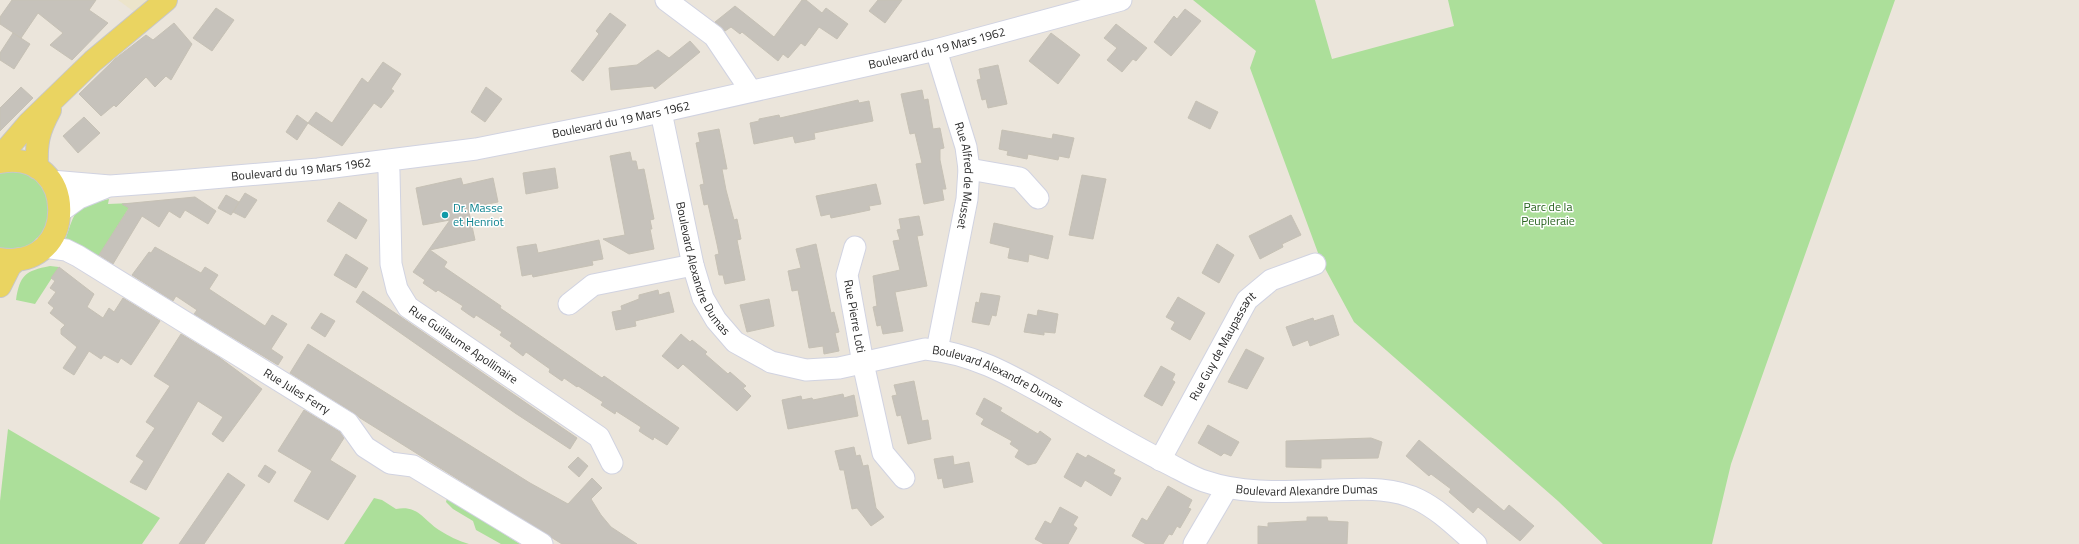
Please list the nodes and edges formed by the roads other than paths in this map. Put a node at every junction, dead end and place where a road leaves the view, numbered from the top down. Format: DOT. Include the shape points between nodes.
graph roads {
  1 [pos="166,0"];
  2 [pos="666,0"];
  3 [pos="1121,0"];
  4 [pos="936,50"];
  5 [pos="751,91"];
  6 [pos="58,95"];
  7 [pos="661,112"];
  8 [pos="0,157"];
  9 [pos="0,162"];
  10 [pos="387,162"];
  11 [pos="969,170"];
  12 [pos="44,174"];
  13 [pos="110,186"];
  14 [pos="1038,198"];
  15 [pos="61,212"];
  16 [pos="44,247"];
  17 [pos="855,247"];
  18 [pos="9,259"];
  19 [pos="1315,264"];
  20 [pos="693,265"];
  21 [pos="0,286"];
  22 [pos="569,304"];
  23 [pos="937,350"];
  24 [pos="863,363"];
  25 [pos="1160,460"];
  26 [pos="612,463"];
  27 [pos="904,478"];
  28 [pos="1227,488"];
  29 [pos="542,544"];
  30 [pos="1194,544"];
  31 [pos="1476,544"];
  1 -- 6 [label="main road" via="92,61"];
  2 -- 5 [label="street" via="714,36"];
  3 -- 4 [label="street, Boulevard du 19 Mars 1962"];
  4 -- 5 [label="street, Boulevard du 19 Mars 1962"];
  4 -- 11 [label="street, Rue Alfred de Musset" via="966,147"];
  5 -- 7 [label="street, Boulevard du 19 Mars 1962"];
  6 -- 8 [label="main road" via="29,123"];
  6 -- 12 [label="main road" via="39,133 36,147"];
  7 -- 10 [label="street, Boulevard du 19 Mars 1962" via="476,149"];
  7 -- 20 [label="street, Boulevard Alexandre Dumas"];
  9 -- 12 [label="main road" via="16,161"];
  10 -- 13 [label="street, Boulevard du 19 Mars 1962"];
  10 -- 26 [label="street, Rue Guillaume Apollinaire" via="391,264 397,289 408,307 599,437"];
  11 -- 14 [label="street" via="1020,178"];
  11 -- 23 [label="street, Rue Alfred de Musset" via="967,199"];
  12 -- 13 [label="street, Boulevard du 19 Mars 1962"];
  12 -- 15 [label="main road" via="59,196"];
  13 -- 15 [label="street, Boulevard du 19 Mars 1962" via="79,198"];
  15 -- 16 [label="main road" via="56,232"];
  16 -- 18 [label="main road" via="32,255"];
  16 -- 29 [label="street, Rue Jules Ferry" via="66,250 78,256 348,423 365,447 390,463 413,466"];
  17 -- 24 [label="street, Rue Pierre Loti" via="847,275"];
  18 -- 21 [label="main road" via="10,266"];
  19 -- 25 [label="street, Rue Guy de Maupassant" via="1271,280 1247,300"];
  20 -- 22 [label="street" via="593,285"];
  20 -- 24 [label="street, Boulevard Alexandre Dumas" via="702,298 735,342 771,362 806,370 839,368"];
  23 -- 24 [label="street, Boulevard Alexandre Dumas" via="925,349"];
  23 -- 25 [label="street, Boulevard Alexandre Dumas" via="975,359 1014,377"];
  24 -- 27 [label="street, Rue Pierre Loti" via="884,453"];
  25 -- 28 [label="street, Boulevard Alexandre Dumas" via="1203,481"];
  28 -- 30 [label="street"];
  28 -- 31 [label="street, Boulevard Alexandre Dumas" via="1259,492 1358,489 1392,491 1418,500 1439,513"];
}
